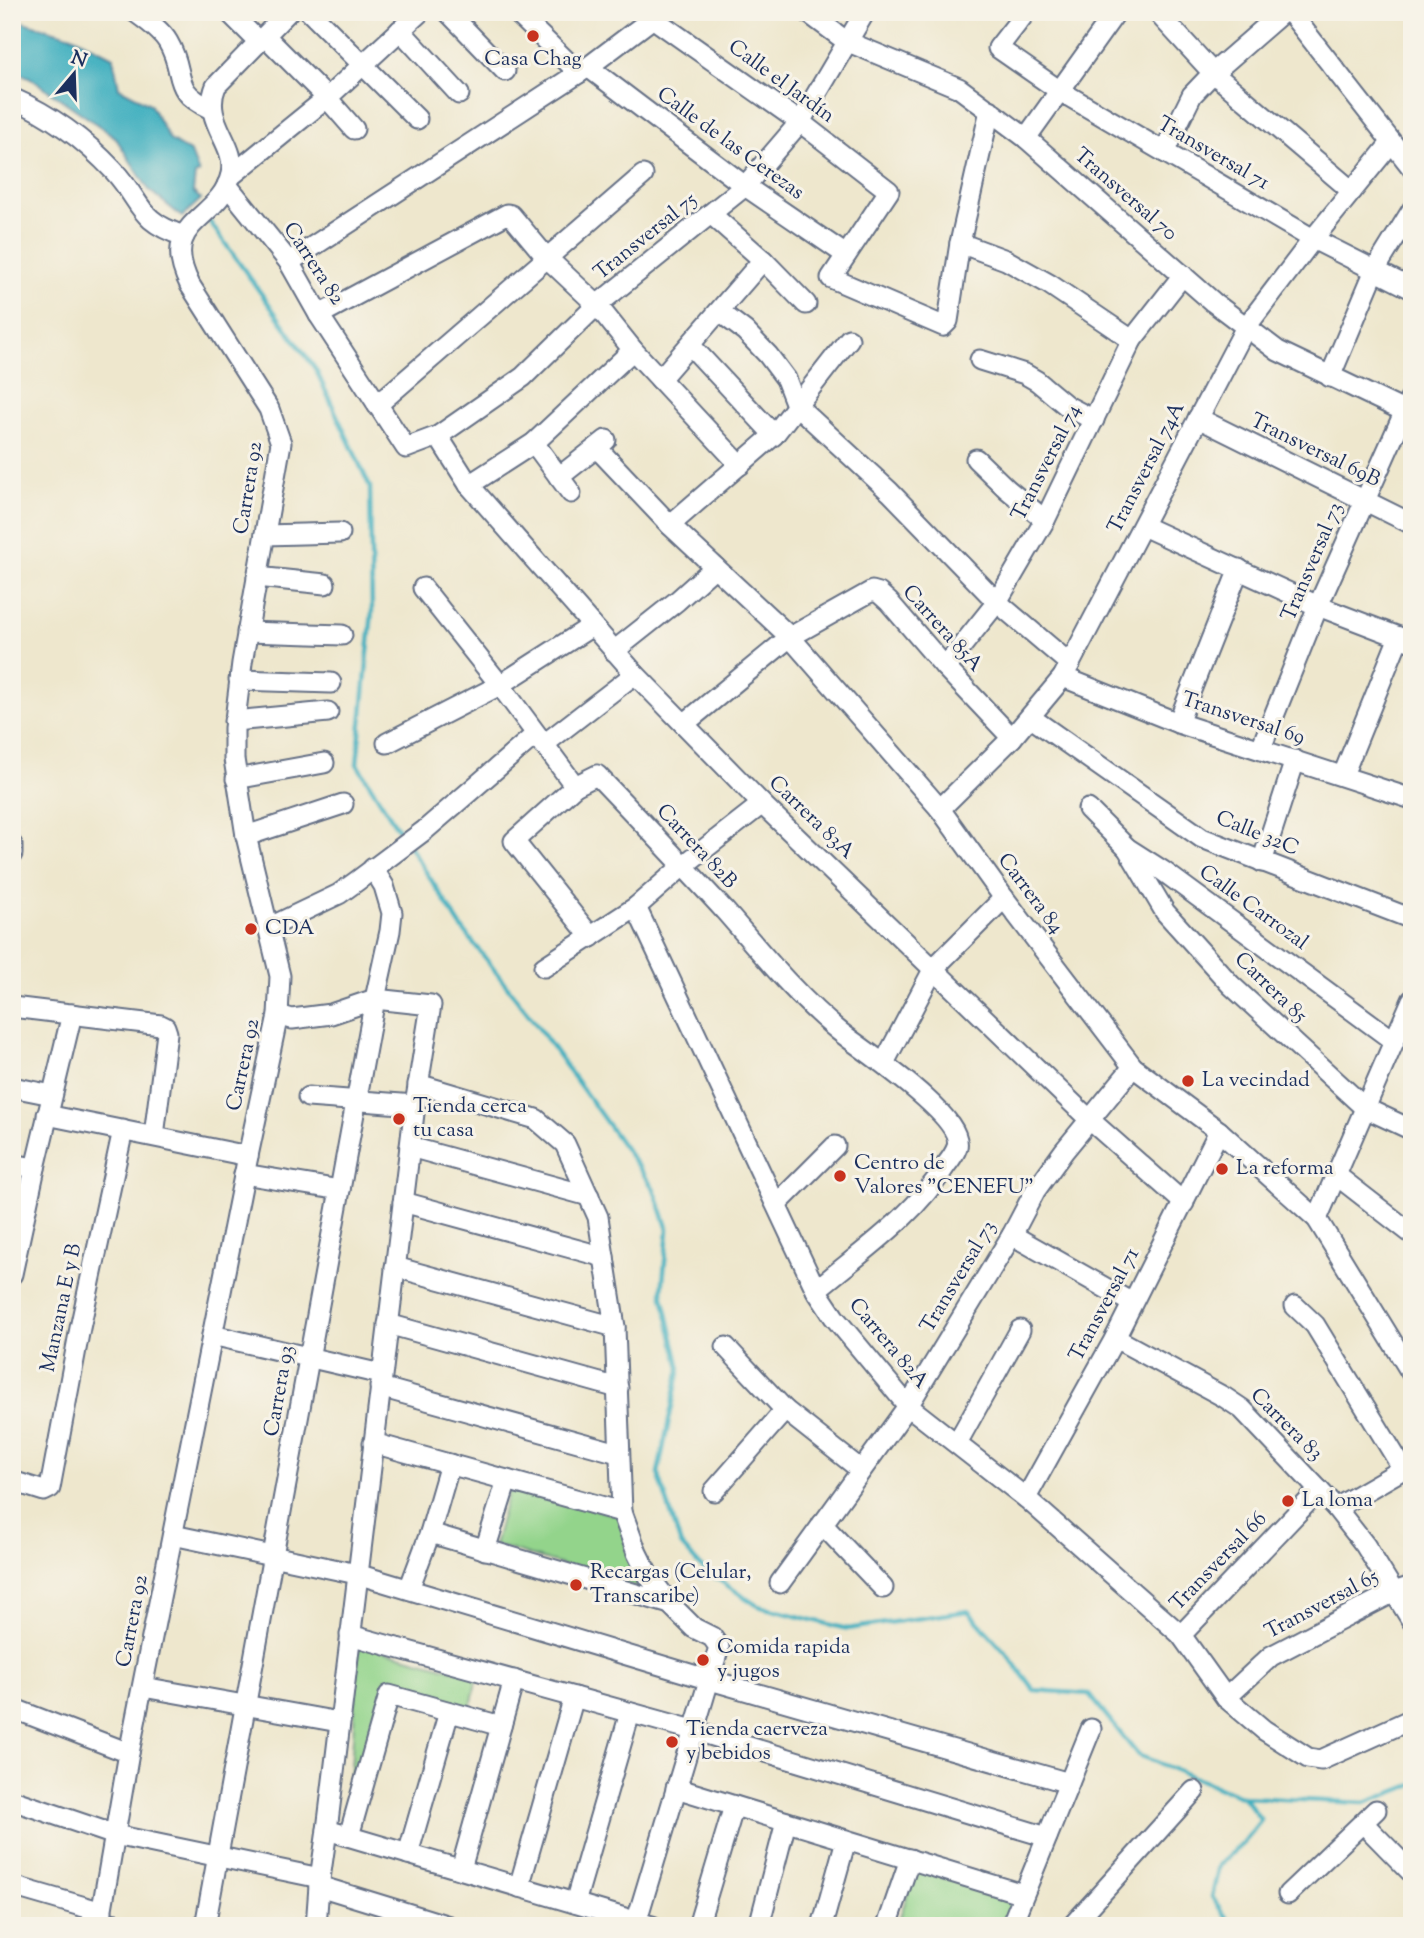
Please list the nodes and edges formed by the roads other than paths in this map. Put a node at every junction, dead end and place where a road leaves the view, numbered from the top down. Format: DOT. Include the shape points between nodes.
graph roads {
  1 [pos="135,12"];
  2 [pos="229,12"];
  3 [pos="288,12"];
  4 [pos="310,12"];
  5 [pos="420,12"];
  6 [pos="447,12"];
  7 [pos="516,12"];
  8 [pos="807,12"];
  9 [pos="865,12"];
  10 [pos="1026,12"];
  11 [pos="1116,12"];
  12 [pos="1157,12"];
  13 [pos="1283,12"];
  14 [pos="1290,12"];
  15 [pos="649,15"];
  16 [pos="400,30"];
  17 [pos="262,39"];
  18 [pos="846,41"];
  19 [pos="363,65"];
  20 [pos="584,70"];
  21 [pos="505,71"];
  22 [pos="1213,73"];
  23 [pos="1060,91"];
  24 [pos="459,93"];
  25 [pos="12,98"];
  26 [pos="327,98"];
  27 [pos="212,103"];
  28 [pos="990,110"];
  29 [pos="417,119"];
  30 [pos="800,122"];
  31 [pos="354,129"];
  32 [pos="1027,138"];
  33 [pos="1391,143"];
  34 [pos="1164,152"];
  35 [pos="1412,168"];
  36 [pos="643,175"];
  37 [pos="225,186"];
  38 [pos="746,186"];
  39 [pos="1352,191"];
  40 [pos="1412,210"];
  41 [pos="711,214"];
  42 [pos="186,232"];
  43 [pos="1313,239"];
  44 [pos="960,243"];
  45 [pos="846,255"];
  46 [pos="546,257"];
  47 [pos="763,260"];
  48 [pos="289,262"];
  49 [pos="1375,270"];
  50 [pos="1183,275"];
  51 [pos="1412,289"];
  52 [pos="806,304"];
  53 [pos="597,305"];
  54 [pos="720,312"];
  55 [pos="319,315"];
  56 [pos="1247,327"];
  57 [pos="849,339"];
  58 [pos="1132,340"];
  59 [pos="691,346"];
  60 [pos="633,349"];
  61 [pos="981,360"];
  62 [pos="1330,377"];
  63 [pos="660,379"];
  64 [pos="377,405"];
  65 [pos="796,405"];
  66 [pos="1409,407"];
  67 [pos="1198,418"];
  68 [pos="1094,420"];
  69 [pos="774,435"];
  70 [pos="438,436"];
  71 [pos="534,443"];
  72 [pos="406,448"];
  73 [pos="976,459"];
  74 [pos="740,466"];
  75 [pos="469,485"];
  76 [pos="1364,500"];
  77 [pos="1045,520"];
  78 [pos="670,524"];
  79 [pos="1412,524"];
  80 [pos="1143,526"];
  81 [pos="340,533"];
  82 [pos="265,535"];
  83 [pos="715,567"];
  84 [pos="1239,569"];
  85 [pos="257,577"];
  86 [pos="326,584"];
  87 [pos="423,588"];
  88 [pos="997,602"];
  89 [pos="1318,606"];
  90 [pos="592,626"];
  91 [pos="247,632"];
  92 [pos="342,635"];
  93 [pos="790,637"];
  94 [pos="1405,640"];
  95 [pos="614,651"];
  96 [pos="945,667"];
  97 [pos="1067,671"];
  98 [pos="635,674"];
  99 [pos="239,681"];
  100 [pos="331,683"];
  101 [pos="500,685"];
  102 [pos="328,712"];
  103 [pos="1030,717"];
  104 [pos="234,720"];
  105 [pos="1178,723"];
  106 [pos="684,724"];
  107 [pos="1012,738"];
  108 [pos="539,740"];
  109 [pos="387,743"];
  110 [pos="1261,748"];
  111 [pos="1295,760"];
  112 [pos="324,763"];
  113 [pos="1343,775"];
  114 [pos="236,779"];
  115 [pos="575,786"];
  116 [pos="1412,799"];
  117 [pos="343,804"];
  118 [pos="762,804"];
  119 [pos="940,809"];
  120 [pos="1088,809"];
  121 [pos="246,836"];
  122 [pos="12,845"];
  123 [pos="1127,848"];
  124 [pos="12,854"];
  125 [pos="1262,862"];
  126 [pos="684,865"];
  127 [pos="376,866"];
  128 [pos="1004,898"];
  129 [pos="636,907"];
  130 [pos="1412,919"];
  131 [pos="270,928"];
  132 [pos="591,937"];
  133 [pos="544,967"];
  134 [pos="934,968"];
  135 [pos="375,999"];
  136 [pos="1412,1000"];
  137 [pos="12,1007"];
  138 [pos="72,1014"];
  139 [pos="278,1015"];
  140 [pos="1401,1036"];
  141 [pos="884,1063"];
  142 [pos="1133,1067"];
  143 [pos="418,1084"];
  144 [pos="12,1087"];
  145 [pos="52,1095"];
  146 [pos="308,1097"];
  147 [pos="356,1101"];
  148 [pos="415,1105"];
  149 [pos="1365,1108"];
  150 [pos="47,1115"];
  151 [pos="1090,1119"];
  152 [pos="123,1130"];
  153 [pos="1412,1130"];
  154 [pos="1219,1131"];
  155 [pos="154,1136"];
  156 [pos="835,1146"];
  157 [pos="410,1147"];
  158 [pos="12,1164"];
  159 [pos="246,1165"];
  160 [pos="35,1168"];
  161 [pos="1336,1175"];
  162 [pos="340,1190"];
  163 [pos="589,1196"];
  164 [pos="403,1202"];
  165 [pos="1184,1203"];
  166 [pos="777,1204"];
  167 [pos="1317,1219"];
  168 [pos="17,1233"];
  169 [pos="1412,1234"];
  170 [pos="1012,1235"];
  171 [pos="604,1257"];
  172 [pos="395,1267"];
  173 [pos="12,1274"];
  174 [pos="816,1290"];
  175 [pos="1132,1303"];
  176 [pos="1295,1306"];
  177 [pos="388,1324"];
  178 [pos="615,1327"];
  179 [pos="1020,1330"];
  180 [pos="212,1335"];
  181 [pos="1115,1338"];
  182 [pos="726,1347"];
  183 [pos="309,1358"];
  184 [pos="1412,1374"];
  185 [pos="381,1380"];
  186 [pos="618,1388"];
  187 [pos="908,1406"];
  188 [pos="785,1410"];
  189 [pos="373,1443"];
  190 [pos="957,1443"];
  191 [pos="618,1453"];
  192 [pos="450,1464"];
  193 [pos="1407,1466"];
  194 [pos="861,1470"];
  195 [pos="507,1480"];
  196 [pos="12,1481"];
  197 [pos="1319,1490"];
  198 [pos="714,1491"];
  199 [pos="1026,1498"];
  200 [pos="1336,1508"];
  201 [pos="622,1512"];
  202 [pos="822,1524"];
  203 [pos="430,1533"];
  204 [pos="173,1535"];
  205 [pos="485,1550"];
  206 [pos="273,1556"];
  207 [pos="357,1574"];
  208 [pos="780,1583"];
  209 [pos="883,1588"];
  210 [pos="409,1589"];
  211 [pos="1403,1589"];
  212 [pos="670,1604"];
  213 [pos="1412,1621"];
  214 [pos="350,1635"];
  215 [pos="1181,1635"];
  216 [pos="514,1680"];
  217 [pos="710,1680"];
  218 [pos="143,1687"];
  219 [pos="574,1697"];
  220 [pos="1227,1698"];
  221 [pos="246,1705"];
  222 [pos="12,1708"];
  223 [pos="449,1712"];
  224 [pos="630,1713"];
  225 [pos="1412,1719"];
  226 [pos="340,1722"];
  227 [pos="501,1726"];
  228 [pos="693,1730"];
  229 [pos="1091,1730"];
  230 [pos="129,1753"];
  231 [pos="1069,1783"];
  232 [pos="676,1788"];
  233 [pos="1194,1791"];
  234 [pos="12,1800"];
  235 [pos="734,1806"];
  236 [pos="786,1822"];
  237 [pos="327,1830"];
  238 [pos="116,1835"];
  239 [pos="349,1836"];
  240 [pos="1047,1837"];
  241 [pos="846,1840"];
  242 [pos="408,1854"];
  243 [pos="218,1856"];
  244 [pos="910,1859"];
  245 [pos="461,1870"];
  246 [pos="1412,1873"];
  247 [pos="319,1882"];
  248 [pos="12,1886"];
  249 [pos="519,1886"];
  250 [pos="1023,1894"];
  251 [pos="1288,1894"];
  252 [pos="575,1903"];
  253 [pos="100,1920"];
  254 [pos="641,1924"];
  255 [pos="127,1926"];
  256 [pos="205,1926"];
  257 [pos="316,1926"];
  258 [pos="449,1926"];
  259 [pos="698,1926"];
  260 [pos="760,1926"];
  261 [pos="822,1926"];
  262 [pos="887,1926"];
  263 [pos="1011,1926"];
  264 [pos="1072,1926"];
  1 -- 27 [label="street" via="168,41 184,92 197,102"];
  2 -- 17 [label="street"];
  3 -- 17 [label="street"];
  4 -- 19 [label="street"];
  5 -- 16 [label="street"];
  6 -- 21 [label="street"];
  7 -- 20 [label="street, Calle de las Cerezas"];
  8 -- 18 [label="street, Transversal 70"];
  9 -- 18 [label="street, Transversal 75"];
  10 -- 23 [label="street, Transversal 71" via="998,48"];
  11 -- 23 [label="street"];
  12 -- 22 [label="street"];
  13 -- 22 [label="street"];
  14 -- 33 [label="street"];
  15 -- 20 [label="street"];
  15 -- 30 [label="street, Calle el Jardín"];
  16 -- 19 [label="street"];
  16 -- 24 [label="street"];
  17 -- 26 [label="street"];
  17 -- 27 [label="street" via="216,86"];
  18 -- 28 [label="street, Transversal 70" via="941,79"];
  18 -- 30 [label="street, Transversal 75"];
  19 -- 26 [label="street"];
  19 -- 29 [label="street"];
  20 -- 38 [label="street, Calle de las Cerezas"];
  20 -- 48 [label="street"];
  22 -- 34 [label="street" via="1192,95"];
  22 -- 39 [label="street"];
  23 -- 32 [label="street"];
  23 -- 34 [label="street, Transversal 71"];
  25 -- 42 [label="street" via="42,111 87,144 148,219 167,230"];
  26 -- 31 [label="street"];
  26 -- 37 [label="street"];
  27 -- 37 [label="street, Carrera 82" via="231,160"];
  28 -- 32 [label="street, Transversal 70"];
  28 -- 44 [label="street"];
  30 -- 38 [label="street, Transversal 75"];
  30 -- 45 [label="street, Calle el Jardín" via="889,191"];
  32 -- 50 [label="street, Transversal 70"];
  33 -- 35 [label="street"];
  33 -- 39 [label="street, Transversal 74A"];
  34 -- 43 [label="street, Transversal 71"];
  36 -- 46 [label="street"];
  37 -- 42 [label="street"];
  37 -- 48 [label="street, Carrera 82"];
  38 -- 41 [label="street, Transversal 75"];
  38 -- 45 [label="street, Calle de las Cerezas"];
  39 -- 43 [label="street, Transversal 74A"];
  40 -- 49 [label="street"];
  41 -- 47 [label="street"];
  41 -- 53 [label="street, Transversal 75"];
  42 -- 82 [label="street, Carrera 92" via="180,257 183,271 269,409 280,436"];
  43 -- 49 [label="street, Transversal 71"];
  43 -- 56 [label="street, Transversal 74A"];
  44 -- 45 [label="street" via="948,321 943,326 831,278"];
  44 -- 58 [label="street" via="1006,260 1049,284"];
  46 -- 53 [label="street"];
  46 -- 55 [label="street" via="507,214"];
  46 -- 64 [label="street"];
  47 -- 52 [label="street"];
  47 -- 54 [label="street"];
  48 -- 55 [label="street, Carrera 82"];
  49 -- 51 [label="street, Transversal 71"];
  49 -- 62 [label="street"];
  50 -- 56 [label="street, Transversal 70"];
  50 -- 58 [label="street, Transversal 74"];
  53 -- 60 [label="street"];
  53 -- 70 [label="street, Transversal 75" via="523,377"];
  54 -- 59 [label="street"];
  54 -- 65 [label="street" via="768,355 786,379"];
  55 -- 64 [label="street, Carrera 82"];
  56 -- 62 [label="street, Transversal 70" via="1278,351"];
  56 -- 67 [label="street, Transversal 74A"];
  57 -- 65 [label="street"];
  58 -- 68 [label="street, Transversal 74"];
  59 -- 63 [label="street"];
  59 -- 69 [label="street"];
  60 -- 63 [label="street"];
  60 -- 71 [label="street"];
  61 -- 68 [label="street" via="1025,374"];
  62 -- 66 [label="street, Transversal 70"];
  63 -- 74 [label="street"];
  64 -- 72 [label="street, Carrera 82"];
  65 -- 69 [label="street"];
  65 -- 88 [label="street, Transversal 69" via="890,492"];
  66 -- 76 [label="street, Transversal 73"];
  67 -- 76 [label="street, Transversal 69B"];
  67 -- 80 [label="street, Transversal 74A"];
  68 -- 77 [label="street, Transversal 74"];
  69 -- 74 [label="street"];
  70 -- 72 [label="street, Transversal 75"];
  70 -- 75 [label="street, Carrera 83A"];
  71 -- 75 [label="street"];
  71 -- 78 [label="street, Carrera 84" via="565,485 602,444"];
  73 -- 77 [label="street"];
  74 -- 78 [label="street"];
  75 -- 90 [label="street, Carrera 83A"];
  76 -- 79 [label="street, Transversal 69B"];
  76 -- 89 [label="street, Transversal 73"];
  77 -- 88 [label="street, Transversal 74"];
  78 -- 83 [label="street, Carrera 84"];
  80 -- 84 [label="street"];
  80 -- 97 [label="street, Transversal 74A"];
  81 -- 82 [label="street"];
  82 -- 85 [label="street, Carrera 92"];
  83 -- 93 [label="street, Carrera 84"];
  83 -- 95 [label="street"];
  84 -- 89 [label="street"];
  84 -- 105 [label="street"];
  85 -- 86 [label="street"];
  85 -- 91 [label="street, Carrera 92"];
  87 -- 101 [label="street"];
  88 -- 96 [label="street, Transversal 74"];
  88 -- 97 [label="street, Transversal 69"];
  89 -- 94 [label="street"];
  89 -- 110 [label="street, Transversal 73"];
  90 -- 95 [label="street, Carrera 83A"];
  90 -- 101 [label="street"];
  91 -- 92 [label="street"];
  91 -- 99 [label="street, Carrera 92"];
  93 -- 96 [label="street, Carrera 85A" via="872,591 879,593"];
  93 -- 106 [label="street"];
  93 -- 119 [label="street, Carrera 84"];
  94 -- 113 [label="street"];
  95 -- 98 [label="street, Carrera 83A"];
  96 -- 107 [label="street, Carrera 85A"];
  97 -- 103 [label="street, Transversal 74A"];
  97 -- 105 [label="street, Transversal 69"];
  98 -- 106 [label="street, Carrera 83A"];
  98 -- 108 [label="street"];
  99 -- 100 [label="street"];
  99 -- 104 [label="street, Carrera 92"];
  101 -- 108 [label="street"];
  101 -- 109 [label="street"];
  102 -- 104 [label="street"];
  103 -- 107 [label="street, Transversal 74A"];
  103 -- 125 [label="street, Calle 32C" via="1202,838"];
  104 -- 114 [label="street, Carrera 92"];
  105 -- 110 [label="street, Transversal 69"];
  106 -- 118 [label="street, Carrera 83A"];
  107 -- 119 [label="street, Transversal 74A"];
  108 -- 115 [label="street"];
  108 -- 127 [label="street"];
  110 -- 111 [label="street, Transversal 69"];
  111 -- 113 [label="street, Transversal 69"];
  111 -- 125 [label="street"];
  112 -- 114 [label="street"];
  113 -- 116 [label="street, Transversal 69"];
  114 -- 121 [label="street, Carrera 92"];
  115 -- 126 [label="street, Carrera 82B" via="597,775"];
  115 -- 132 [label="street" via="514,841"];
  117 -- 121 [label="street"];
  118 -- 126 [label="street"];
  118 -- 134 [label="street, Carrera 83A"];
  119 -- 128 [label="street, Carrera 84"];
  120 -- 123 [label="street, Calle Carrozal"];
  121 -- 131 [label="street, Carrera 92"];
  122 -- 124 [label="street"];
  123 -- 140 [label="street, Calle Carrozal"];
  123 -- 149 [label="street, Carrera 85" via="1165,912 1231,985"];
  125 -- 130 [label="street, Calle 32C"];
  126 -- 129 [label="street"];
  126 -- 141 [label="street, Carrera 82B" via="801,996"];
  127 -- 131 [label="street" via="339,894"];
  127 -- 135 [label="street, Carrera 93" via="392,914"];
  128 -- 134 [label="street"];
  128 -- 142 [label="street, Carrera 84"];
  129 -- 132 [label="street"];
  129 -- 166 [label="street, Carrera 82A"];
  131 -- 139 [label="street, Carrera 92" via="280,976"];
  132 -- 133 [label="street"];
  134 -- 141 [label="street"];
  134 -- 151 [label="street, Carrera 83A"];
  135 -- 139 [label="street" via="331,1014 292,1020"];
  135 -- 143 [label="street" via="431,1004"];
  135 -- 147 [label="street, Carrera 93"];
  136 -- 140 [label="street"];
  137 -- 138 [label="street"];
  138 -- 145 [label="street"];
  138 -- 155 [label="street" via="165,1027"];
  139 -- 159 [label="street, Carrera 92"];
  140 -- 149 [label="street"];
  141 -- 174 [label="street, Carrera 82B" via="926,1098 952,1129 957,1148 910,1211"];
  142 -- 151 [label="street, Transversal 73"];
  142 -- 154 [label="street, Carrera 84"];
  143 -- 148 [label="street"];
  143 -- 163 [label="street" via="536,1119 565,1144"];
  144 -- 145 [label="street"];
  145 -- 150 [label="street"];
  146 -- 147 [label="street"];
  147 -- 148 [label="street"];
  147 -- 162 [label="street, Carrera 93"];
  148 -- 157 [label="street"];
  149 -- 153 [label="street, Carrera 85"];
  149 -- 161 [label="street"];
  150 -- 152 [label="street"];
  150 -- 160 [label="street"];
  151 -- 165 [label="street, Carrera 83A"];
  151 -- 170 [label="street, Transversal 73" via="1035,1191"];
  152 -- 155 [label="street"];
  152 -- 196 [label="street, Manzana E y B" via="50,1488 44,1491"];
  154 -- 165 [label="street, Transversal 71"];
  154 -- 167 [label="street, Carrera 84"];
  155 -- 159 [label="street"];
  156 -- 166 [label="street"];
  157 -- 163 [label="street"];
  157 -- 164 [label="street"];
  158 -- 160 [label="street"];
  159 -- 162 [label="street"];
  159 -- 180 [label="street, Carrera 92"];
  160 -- 168 [label="street"];
  161 -- 167 [label="street"];
  161 -- 169 [label="street"];
  162 -- 183 [label="street, Carrera 93"];
  163 -- 171 [label="street" via="598,1217"];
  164 -- 171 [label="street"];
  164 -- 172 [label="street"];
  165 -- 175 [label="street, Transversal 71"];
  166 -- 174 [label="street, Carrera 82A"];
  167 -- 184 [label="street, Carrera 84"];
  168 -- 173 [label="street"];
  170 -- 175 [label="street"];
  170 -- 187 [label="street, Transversal 73"];
  171 -- 178 [label="street"];
  172 -- 177 [label="street"];
  172 -- 178 [label="street"];
  174 -- 187 [label="street, Carrera 82A"];
  175 -- 181 [label="street, Transversal 71"];
  176 -- 193 [label="street" via="1315,1325"];
  177 -- 185 [label="street"];
  177 -- 186 [label="street"];
  178 -- 186 [label="street"];
  179 -- 190 [label="street"];
  180 -- 183 [label="street"];
  180 -- 204 [label="street, Carrera 92"];
  181 -- 197 [label="street, Carrera 83" via="1242,1409"];
  181 -- 199 [label="street, Transversal 71"];
  182 -- 188 [label="street"];
  183 -- 185 [label="street"];
  183 -- 206 [label="street, Carrera 93"];
  185 -- 189 [label="street"];
  185 -- 191 [label="street"];
  186 -- 191 [label="street"];
  187 -- 190 [label="street, Carrera 82A"];
  187 -- 194 [label="street, Transversal 73"];
  188 -- 194 [label="street"];
  188 -- 198 [label="street"];
  189 -- 192 [label="street"];
  189 -- 207 [label="street"];
  190 -- 199 [label="street, Carrera 82A"];
  191 -- 201 [label="street"];
  192 -- 195 [label="street"];
  192 -- 203 [label="street"];
  193 -- 200 [label="street"];
  194 -- 202 [label="street, Transversal 73"];
  195 -- 201 [label="street"];
  195 -- 205 [label="street"];
  197 -- 200 [label="street, Carrera 83"];
  197 -- 215 [label="street, Transversal 66"];
  199 -- 215 [label="street, Carrera 82A"];
  200 -- 211 [label="street, Carrera 83"];
  201 -- 212 [label="street" via="648,1575"];
  202 -- 208 [label="street, Transversal 73"];
  202 -- 209 [label="street"];
  203 -- 205 [label="street"];
  203 -- 210 [label="street"];
  204 -- 206 [label="street"];
  204 -- 218 [label="street, Carrera 92"];
  205 -- 212 [label="street"];
  206 -- 207 [label="street"];
  206 -- 221 [label="street, Carrera 93"];
  207 -- 210 [label="street"];
  207 -- 214 [label="street"];
  210 -- 217 [label="street"];
  211 -- 213 [label="street, Carrera 83"];
  211 -- 220 [label="street, Transversal 65" via="1271,1656"];
  212 -- 217 [label="street" via="694,1628 718,1642"];
  214 -- 216 [label="street"];
  214 -- 226 [label="street"];
  215 -- 220 [label="street, Carrera 82A"];
  216 -- 219 [label="street"];
  216 -- 227 [label="street"];
  217 -- 228 [label="street"];
  217 -- 231 [label="street"];
  218 -- 221 [label="street"];
  218 -- 230 [label="street, Carrera 92"];
  219 -- 224 [label="street"];
  219 -- 249 [label="street"];
  220 -- 225 [label="street, Carrera 82A" via="1264,1730 1308,1758 1321,1760"];
  221 -- 226 [label="street"];
  221 -- 243 [label="street, Carrera 93"];
  222 -- 230 [label="street"];
  223 -- 227 [label="street"];
  223 -- 239 [label="street" via="389,1695"];
  223 -- 242 [label="street"];
  224 -- 228 [label="street"];
  224 -- 252 [label="street"];
  226 -- 237 [label="street"];
  227 -- 245 [label="street"];
  228 -- 232 [label="street"];
  228 -- 240 [label="street"];
  229 -- 231 [label="street"];
  230 -- 238 [label="street, Carrera 92"];
  231 -- 240 [label="street"];
  232 -- 235 [label="street"];
  232 -- 254 [label="street"];
  233 -- 264 [label="street"];
  234 -- 238 [label="street"];
  235 -- 236 [label="street"];
  235 -- 259 [label="street"];
  236 -- 241 [label="street"];
  236 -- 260 [label="street"];
  237 -- 239 [label="street"];
  237 -- 247 [label="street"];
  238 -- 243 [label="street"];
  238 -- 253 [label="street, Carrera 92"];
  239 -- 242 [label="street"];
  240 -- 250 [label="street"];
  241 -- 244 [label="street"];
  241 -- 261 [label="street"];
  242 -- 245 [label="street"];
  243 -- 247 [label="street"];
  243 -- 256 [label="street, Carrera 93"];
  244 -- 250 [label="street"];
  244 -- 262 [label="street"];
  245 -- 249 [label="street"];
  246 -- 251 [label="street" via="1370,1817"];
  247 -- 257 [label="street"];
  247 -- 258 [label="street"];
  248 -- 253 [label="street"];
  249 -- 252 [label="street"];
  250 -- 263 [label="street"];
  252 -- 254 [label="street"];
  253 -- 255 [label="street"];
}
